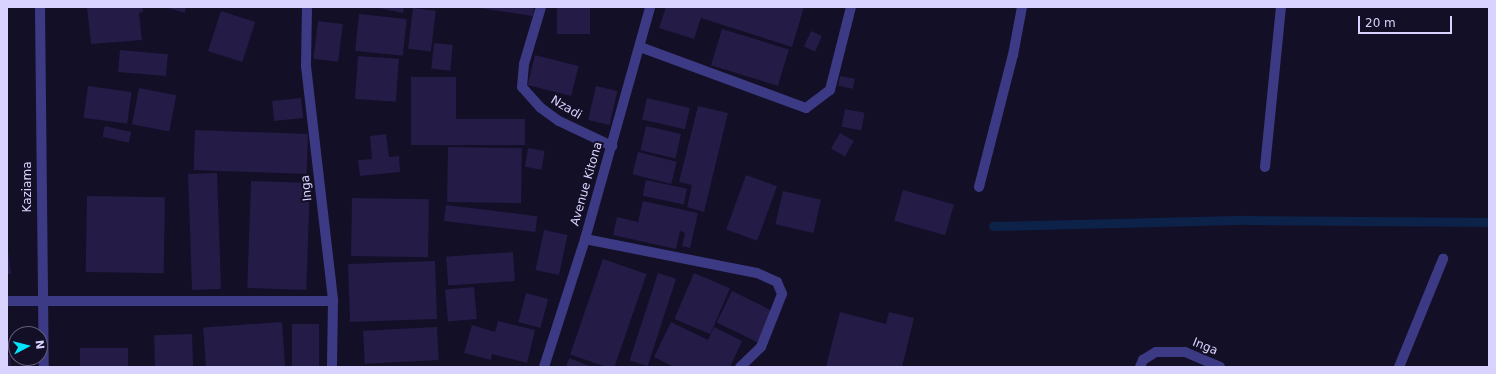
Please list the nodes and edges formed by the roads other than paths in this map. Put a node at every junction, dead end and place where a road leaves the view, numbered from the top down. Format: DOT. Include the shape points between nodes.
graph roads {
  1 [pos="40,7"];
  2 [pos="307,7"];
  3 [pos="541,7"];
  4 [pos="650,7"];
  5 [pos="851,7"];
  6 [pos="1022,7"];
  7 [pos="1281,7"];
  8 [pos="640,47"];
  9 [pos="612,146"];
  10 [pos="1265,168"];
  11 [pos="978,187"];
  12 [pos="585,239"];
  13 [pos="1443,259"];
  14 [pos="7,301"];
  15 [pos="41,301"];
  16 [pos="333,301"];
  17 [pos="44,367"];
  18 [pos="332,367"];
  19 [pos="544,367"];
  20 [pos="740,367"];
  21 [pos="1140,367"];
  22 [pos="1220,367"];
  23 [pos="1399,367"];
  1 -- 15 [label="street, Kaziama"];
  2 -- 16 [label="street, Inga" via="306,66"];
  3 -- 9 [label="street, Nzadi" via="524,64 522,87 541,108 559,122"];
  4 -- 8 [label="street, Avenue Kitona"];
  5 -- 8 [label="street" via="830,90 806,108"];
  6 -- 11 [label="street" via="1013,55"];
  7 -- 10 [label="street"];
  8 -- 9 [label="street, Avenue Kitona"];
  9 -- 12 [label="street, Avenue Kitona"];
  12 -- 19 [label="street, Avenue Kitona"];
  12 -- 20 [label="street" via="757,273 777,282 782,294 761,347"];
  13 -- 23 [label="street"];
  14 -- 15 [label="street"];
  15 -- 16 [label="street"];
  15 -- 17 [label="street, Kaziama"];
  16 -- 18 [label="street, Inga"];
  21 -- 22 [label="street, Inga" via="1142,360 1156,352 1184,352"];
}
